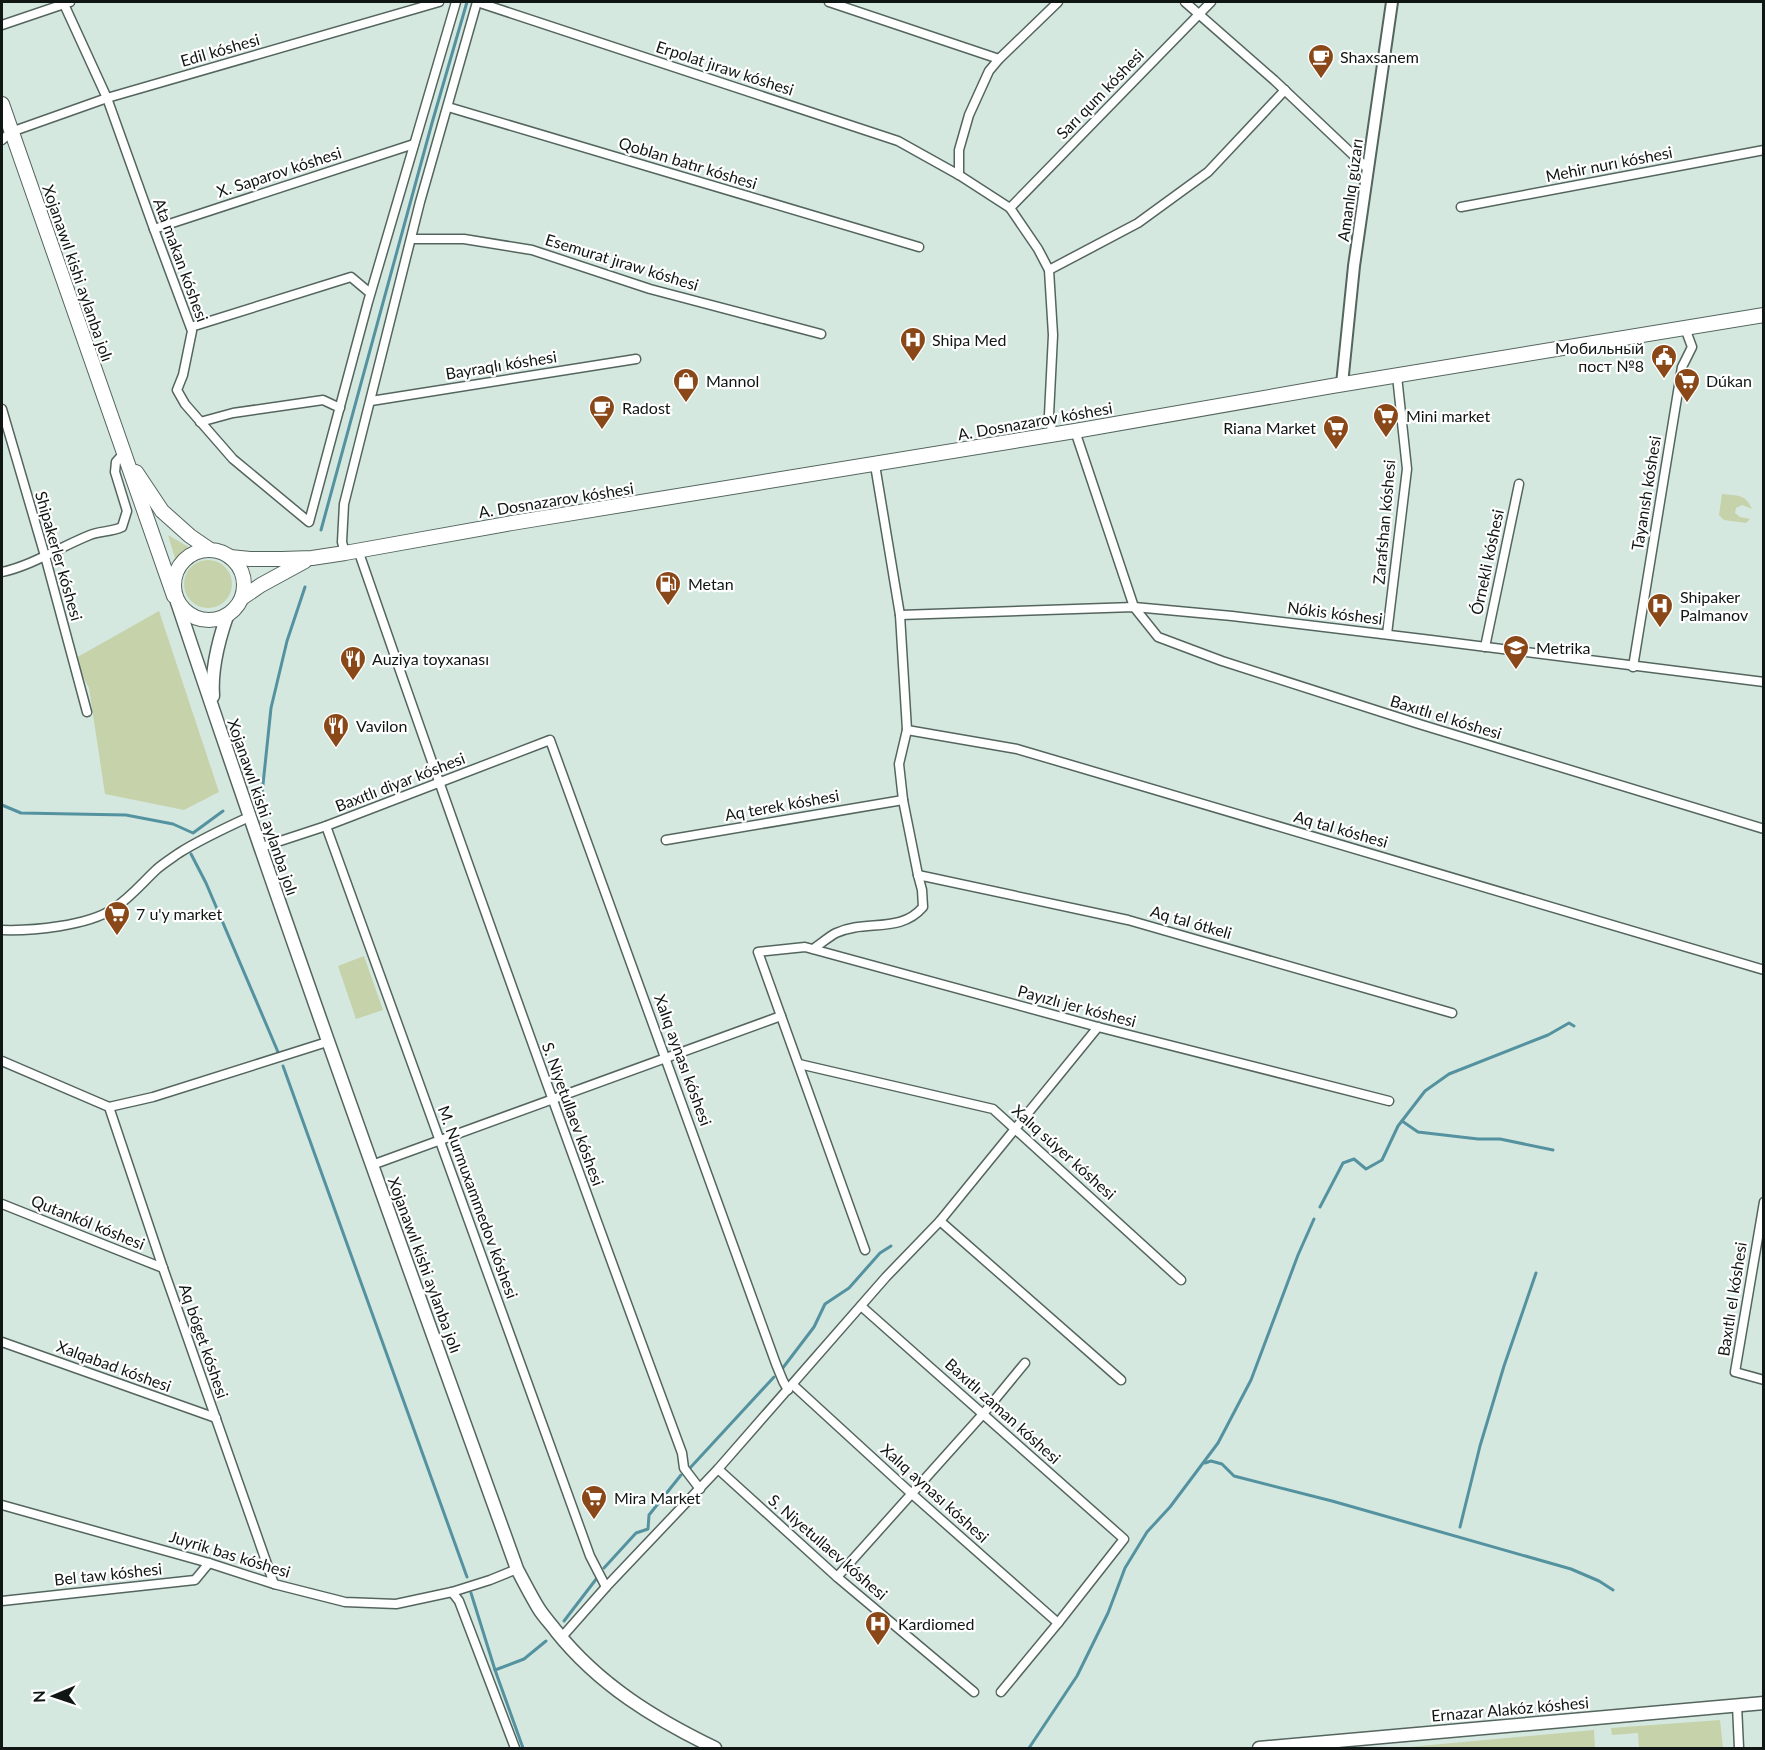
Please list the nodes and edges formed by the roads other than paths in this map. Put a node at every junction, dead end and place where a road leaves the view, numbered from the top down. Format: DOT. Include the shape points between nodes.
graph roads {
  1 [pos="65,2"];
  2 [pos="439,2"];
  3 [pos="456,2"];
  4 [pos="477,2"];
  5 [pos="829,2"];
  6 [pos="1058,2"];
  7 [pos="1185,2"];
  8 [pos="1211,2"];
  9 [pos="1392,2"];
  10 [pos="1198,15"];
  11 [pos="2,25"];
  12 [pos="999,58"];
  13 [pos="1285,90"];
  14 [pos="107,98"];
  15 [pos="2,104"];
  16 [pos="448,107"];
  17 [pos="6,136"];
  18 [pos="414,144"];
  19 [pos="1764,150"];
  20 [pos="1368,169"];
  21 [pos="959,175"];
  22 [pos="1461,207"];
  23 [pos="1010,208"];
  24 [pos="154,229"];
  25 [pos="412,239"];
  26 [pos="919,247"];
  27 [pos="1049,270"];
  28 [pos="370,293"];
  29 [pos="1764,315"];
  30 [pos="191,327"];
  31 [pos="1685,328"];
  32 [pos="821,334"];
  33 [pos="636,359"];
  34 [pos="1397,376"];
  35 [pos="1341,384"];
  36 [pos="371,401"];
  37 [pos="340,408"];
  38 [pos="2,409"];
  39 [pos="200,422"];
  40 [pos="1075,431"];
  41 [pos="1053,435"];
  42 [pos="124,453"];
  43 [pos="875,465"];
  44 [pos="1519,484"];
  45 [pos="209,549"];
  46 [pos="352,551"];
  47 [pos="45,556"];
  48 [pos="230,557"];
  49 [pos="312,558"];
  50 [pos="2,572"];
  51 [pos="242,598"];
  52 [pos="176,599"];
  53 [pos="1134,607"];
  54 [pos="900,615"];
  55 [pos="227,616"];
  56 [pos="1387,634"];
  57 [pos="1485,647"];
  58 [pos="1633,667"];
  59 [pos="1764,682"];
  60 [pos="87,712"];
  61 [pos="214,712"];
  62 [pos="907,730"];
  63 [pos="550,740"];
  64 [pos="439,784"];
  65 [pos="903,800"];
  66 [pos="249,817"];
  67 [pos="326,826"];
  68 [pos="1764,829"];
  69 [pos="666,840"];
  70 [pos="259,848"];
  71 [pos="918,875"];
  72 [pos="2,931"];
  73 [pos="813,949"];
  74 [pos="1764,970"];
  75 [pos="1452,1013"];
  76 [pos="781,1016"];
  77 [pos="1098,1028"];
  78 [pos="327,1042"];
  79 [pos="666,1057"];
  80 [pos="2,1061"];
  81 [pos="799,1064"];
  82 [pos="552,1100"];
  83 [pos="1389,1101"];
  84 [pos="109,1107"];
  85 [pos="1016,1128"];
  86 [pos="439,1140"];
  87 [pos="372,1165"];
  88 [pos="1764,1202"];
  89 [pos="2,1204"];
  90 [pos="940,1221"];
  91 [pos="865,1250"];
  92 [pos="163,1268"];
  93 [pos="1181,1280"];
  94 [pos="861,1306"];
  95 [pos="2,1341"];
  96 [pos="1025,1363"];
  97 [pos="1121,1380"];
  98 [pos="1764,1380"];
  99 [pos="790,1387"];
  100 [pos="983,1414"];
  101 [pos="216,1418"];
  102 [pos="718,1469"];
  103 [pos="700,1489"];
  104 [pos="912,1494"];
  105 [pos="2,1505"];
  106 [pos="209,1563"];
  107 [pos="517,1569"];
  108 [pos="837,1577"];
  109 [pos="274,1584"];
  110 [pos="606,1587"];
  111 [pos="452,1592"];
  112 [pos="2,1601"];
  113 [pos="1058,1623"];
  114 [pos="561,1638"];
  115 [pos="974,1692"];
  116 [pos="1001,1692"];
  117 [pos="1764,1703"];
  118 [pos="1737,1705"];
  119 [pos="515,1749"];
  120 [pos="716,1749"];
  121 [pos="1259,1749"];
  122 [pos="1739,1749"];
  1 -- 11 [label="street"];
  1 -- 14 [label="street, Ata makan kóshesi"];
  2 -- 14 [label="street, Edil kóshesi"];
  3 -- 18 [label="street"];
  4 -- 16 [label="street, S. Niyetullaev kóshesi"];
  4 -- 21 [label="street, Erpolat jıraw kóshesi" via="898,141"];
  5 -- 12 [label="street"];
  6 -- 12 [label="street"];
  7 -- 10 [label="street"];
  8 -- 10 [label="street, Sarı qum kóshesi"];
  9 -- 20 [label="street, Amanlıq gúzarı"];
  10 -- 13 [label="street"];
  10 -- 23 [label="street, Sarı qum kóshesi"];
  12 -- 21 [label="street" via="988,71 969,115 959,150"];
  13 -- 20 [label="street"];
  13 -- 27 [label="street" via="1208,172 1137,223"];
  14 -- 17 [label="street, Edil kóshesi"];
  14 -- 24 [label="street, Ata makan kóshesi"];
  15 -- 17 [label="main road, Xojanawıl kishi aylanba jolı"];
  16 -- 25 [label="street, S. Niyetullaev kóshesi"];
  16 -- 26 [label="street, Qoblan batır kóshesi"];
  17 -- 42 [label="main road, Xojanawıl kishi aylanba jolı"];
  18 -- 24 [label="street, X. Saparov kóshesi"];
  18 -- 28 [label="street"];
  19 -- 22 [label="street, Mehir nurı kóshesi"];
  20 -- 35 [label="street, Amanlıq gúzarı"];
  21 -- 23 [label="street, Erpolat jıraw kóshesi"];
  23 -- 27 [label="street"];
  24 -- 30 [label="street, Ata makan kóshesi"];
  25 -- 32 [label="street, Esemurat jıraw kóshesi" via="464,239 532,250 650,288"];
  25 -- 36 [label="street, S. Niyetullaev kóshesi"];
  27 -- 41 [label="street" via="1053,335 1049,415"];
  28 -- 30 [label="street" via="351,277"];
  28 -- 37 [label="street"];
  29 -- 31 [label="main road, A. Dosnazarov kóshesi"];
  30 -- 39 [label="street, Ata makan kóshesi" via="177,390"];
  31 -- 34 [label="main road, A. Dosnazarov kóshesi"];
  31 -- 58 [label="street, Tayanısh kóshesi" via="1692,347 1682,367"];
  33 -- 36 [label="street, Bayraqlı kóshesi"];
  34 -- 35 [label="main road, A. Dosnazarov kóshesi"];
  34 -- 56 [label="street, Zarafshan kóshesi" via="1407,469"];
  35 -- 40 [label="main road, A. Dosnazarov kóshesi"];
  36 -- 46 [label="street, S. Niyetullaev kóshesi" via="344,504 342,542"];
  37 -- 39 [label="street" via="322,400 233,413"];
  37 -- 39 [label="street, Ata makan kóshesi" via="309,522 233,459"];
  38 -- 47 [label="street, Shipakerler kóshesi"];
  40 -- 41 [label="main road, A. Dosnazarov kóshesi"];
  40 -- 53 [label="street"];
  41 -- 43 [label="main road, A. Dosnazarov kóshesi"];
  42 -- 45 [label="main road, Xojanawıl kishi aylanba jolı" via="162,510"];
  42 -- 47 [label="street" via="116,462 115,472 127,512 122,527 93,534"];
  42 -- 52 [label="main road, Xojanawıl kishi aylanba jolı"];
  43 -- 46 [label="main road, A. Dosnazarov kóshesi"];
  43 -- 54 [label="street"];
  44 -- 57 [label="street, Órnekli kóshesi"];
  45 -- 48 [label="main road"];
  45 -- 52 [label="main road" via="188,556 180,564 173,585"];
  46 -- 49 [label="main road, A. Dosnazarov kóshesi"];
  46 -- 64 [label="street, S. Niyetullaev kóshesi"];
  47 -- 50 [label="street"];
  47 -- 60 [label="street, Shipakerler kóshesi"];
  48 -- 49 [label="main road"];
  48 -- 51 [label="main road" via="243,576"];
  49 -- 51 [label="main road"];
  51 -- 55 [label="main road"];
  52 -- 55 [label="main road" via="193,618 204,621"];
  52 -- 61 [label="main road, Xojanawıl kishi aylanba jolı"];
  53 -- 54 [label="street, Nókis kóshesi"];
  53 -- 56 [label="street, Nókis kóshesi"];
  53 -- 68 [label="street, Baxıtlı el kóshesi" via="1158,637 1222,661"];
  54 -- 62 [label="street"];
  55 -- 61 [label="main road, Xojanawıl kishi aylanba jolı" via="214,665"];
  56 -- 57 [label="street, Nókis kóshesi"];
  57 -- 58 [label="street, Nókis kóshesi"];
  58 -- 59 [label="street, Nókis kóshesi"];
  61 -- 66 [label="main road, Xojanawıl kishi aylanba jolı"];
  62 -- 65 [label="street" via="899,764"];
  62 -- 74 [label="street, Aq tal kóshesi" via="1017,749"];
  63 -- 64 [label="street, Baxıtlı diyar kóshesi"];
  63 -- 79 [label="street, Xalıq aynası kóshesi"];
  64 -- 67 [label="street, Baxıtlı diyar kóshesi"];
  64 -- 82 [label="street, S. Niyetullaev kóshesi"];
  65 -- 69 [label="street, Aq terek kóshesi"];
  65 -- 71 [label="street"];
  66 -- 70 [label="main road, Xojanawıl kishi aylanba jolı"];
  66 -- 72 [label="street" via="180,852 112,910 80,922"];
  67 -- 70 [label="street, Baxıtlı diyar kóshesi"];
  67 -- 86 [label="street, M. Nurmuxammedov kóshesi"];
  70 -- 78 [label="main road, Xojanawıl kishi aylanba jolı"];
  71 -- 73 [label="street" via="923,907 915,916 898,924 837,932"];
  71 -- 75 [label="street, Aq tal ótkeli" via="1128,920"];
  73 -- 76 [label="street, Payızlı jer kóshesi" via="758,952"];
  73 -- 77 [label="street, Payızlı jer kóshesi"];
  76 -- 79 [label="street"];
  76 -- 81 [label="street"];
  77 -- 83 [label="street, Payızlı jer kóshesi"];
  77 -- 85 [label="street"];
  78 -- 84 [label="street"];
  78 -- 87 [label="main road, Xojanawıl kishi aylanba jolı"];
  79 -- 82 [label="street"];
  79 -- 99 [label="street, Xalıq aynası kóshesi" via="776,1364"];
  80 -- 84 [label="street"];
  81 -- 85 [label="street, Xalıq súyer kóshesi" via="993,1109"];
  81 -- 91 [label="street"];
  82 -- 86 [label="street"];
  82 -- 103 [label="street, S. Niyetullaev kóshesi" via="682,1453 684,1468"];
  84 -- 92 [label="street, Aq bóget kóshesi"];
  85 -- 90 [label="street"];
  85 -- 93 [label="street, Xalıq súyer kóshesi"];
  86 -- 87 [label="street"];
  86 -- 110 [label="street, M. Nurmuxammedov kóshesi" via="590,1556"];
  87 -- 107 [label="main road, Xojanawıl kishi aylanba jolı"];
  88 -- 98 [label="street, Baxıtlı el kóshesi" via="1735,1372"];
  89 -- 92 [label="street, Qutankól kóshesi"];
  90 -- 94 [label="street"];
  90 -- 97 [label="street"];
  92 -- 101 [label="street, Aq bóget kóshesi"];
  94 -- 99 [label="street"];
  94 -- 100 [label="street, Baxıtlı zaman kóshesi"];
  95 -- 101 [label="street, Xalqabad kóshesi"];
  96 -- 100 [label="street"];
  99 -- 102 [label="street"];
  99 -- 104 [label="street, Xalıq aynası kóshesi"];
  100 -- 104 [label="street"];
  100 -- 113 [label="street, Baxıtlı zaman kóshesi" via="1124,1539"];
  101 -- 109 [label="street, Aq bóget kóshesi"];
  102 -- 103 [label="street"];
  102 -- 108 [label="street, S. Niyetullaev kóshesi"];
  103 -- 110 [label="street"];
  104 -- 108 [label="street"];
  104 -- 113 [label="street, Xalıq aynası kóshesi"];
  105 -- 106 [label="street, Juyrik bas kóshesi"];
  106 -- 109 [label="street, Juyrik bas kóshesi"];
  106 -- 112 [label="street, Bel taw kóshesi" via="195,1580"];
  107 -- 111 [label="street, Juyrik bas kóshesi"];
  107 -- 114 [label="main road, Xojanawıl kishi aylanba jolı" via="540,1611"];
  108 -- 115 [label="street, S. Niyetullaev kóshesi"];
  109 -- 111 [label="street, Juyrik bas kóshesi" via="345,1602 396,1604"];
  110 -- 114 [label="street"];
  111 -- 119 [label="street" via="459,1601"];
  113 -- 116 [label="street"];
  114 -- 120 [label="main road, Xojanawıl kishi aylanba jolı" via="628,1699"];
  117 -- 118 [label="main road, Ernazar Alakóz kóshesi"];
  118 -- 121 [label="main road, Ernazar Alakóz kóshesi"];
  118 -- 122 [label="street"];
}
